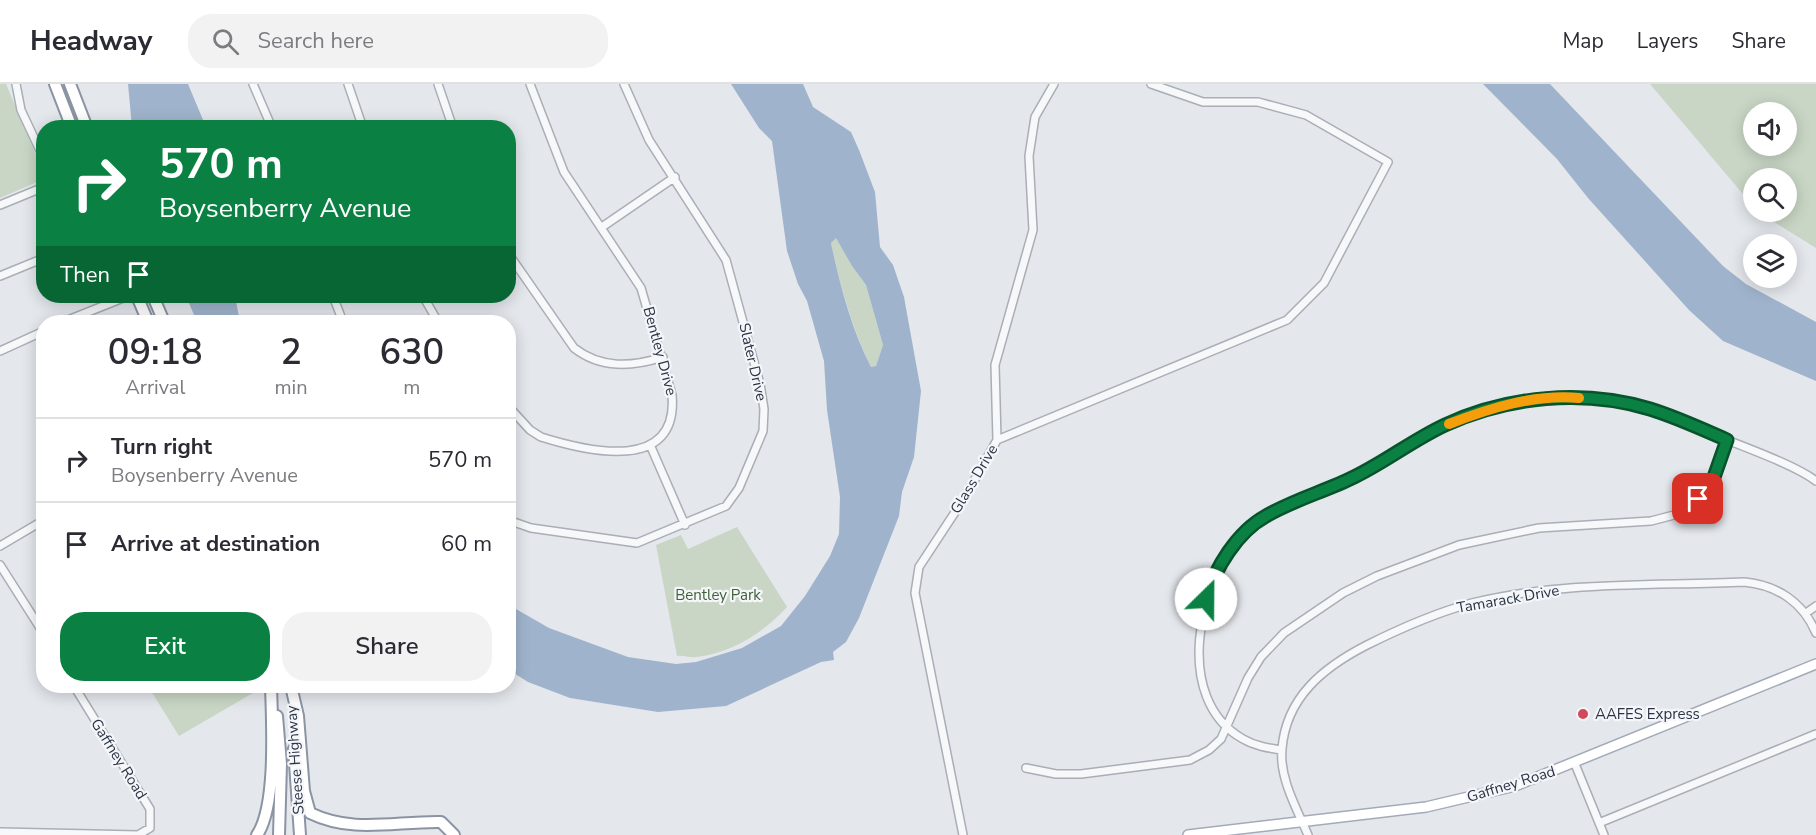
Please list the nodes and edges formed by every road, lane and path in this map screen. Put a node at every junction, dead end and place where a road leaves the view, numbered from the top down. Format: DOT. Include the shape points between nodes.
graph roads {
  1 [pos="16,84"];
  2 [pos="56,84"];
  3 [pos="70,84"];
  4 [pos="253,84"];
  5 [pos="348,84"];
  6 [pos="438,84"];
  7 [pos="530,84"];
  8 [pos="624,84"];
  9 [pos="1054,84"];
  10 [pos="1151,84"];
  11 [pos="69,120"];
  12 [pos="84,120"];
  13 [pos="269,120"];
  14 [pos="360,120"];
  15 [pos="450,120"];
  16 [pos="36,142"];
  17 [pos="675,177"];
  18 [pos="36,190"];
  19 [pos="0,205"];
  20 [pos="602,227"];
  21 [pos="36,261"];
  22 [pos="516,265"];
  23 [pos="0,276"];
  24 [pos="110,303"];
  25 [pos="80,315"];
  26 [pos="36,335"];
  27 [pos="0,351"];
  28 [pos="663,357"];
  29 [pos="516,415"];
  30 [pos="997,440"];
  31 [pos="1727,440"];
  32 [pos="651,447"];
  33 [pos="1816,481"];
  34 [pos="516,523"];
  35 [pos="36,525"];
  36 [pos="685,525"];
  37 [pos="0,546"];
  38 [pos="0,565"];
  39 [pos="1816,606"];
  40 [pos="1806,613"];
  41 [pos="36,621"];
  42 [pos="1816,633"];
  43 [pos="1816,664"];
  44 [pos="78,693"];
  45 [pos="272,693"];
  46 [pos="273,693"];
  47 [pos="290,693"];
  48 [pos="292,693"];
  49 [pos="1227,726"];
  50 [pos="1816,734"];
  51 [pos="1281,750"];
  52 [pos="1575,764"];
  53 [pos="1026,768"];
  54 [pos="1303,822"];
  55 [pos="1599,823"];
  56 [pos="0,832"];
  57 [pos="256,835"];
  58 [pos="279,835"];
  59 [pos="300,835"];
  60 [pos="454,835"];
  61 [pos="963,835"];
  62 [pos="1188,835"];
  63 [pos="1308,835"];
  64 [pos="1604,835"];
  1 -- 16 [label="street" via="21,110"];
  2 -- 11 [label="highway"];
  3 -- 12 [label="highway"];
  4 -- 13 [label="street"];
  5 -- 14 [label="street"];
  6 -- 15 [label="street"];
  7 -- 20 [label="street, Bentley Drive" via="564,172"];
  8 -- 17 [label="street, Slater Drive" via="645,132"];
  9 -- 30 [label="street, Glass Drive" via="1035,117 1029,156 1033,230 995,365"];
  10 -- 30 [label="street" via="1203,102 1258,102 1306,115 1388,162 1324,283 1287,320"];
  17 -- 20 [label="street"];
  17 -- 36 [label="street, Slater Drive" via="726,260 764,409 763,431 739,488 726,506"];
  18 -- 19 [label="street"];
  20 -- 28 [label="street, Bentley Drive" via="641,288"];
  21 -- 23 [label="street"];
  22 -- 28 [label="street" via="573,348 582,355 627,366"];
  24 -- 25 [label="street"];
  26 -- 27 [label="street"];
  28 -- 32 [label="street, Bentley Drive" via="672,395 672,421"];
  29 -- 32 [label="street" via="530,430 553,441 630,452"];
  30 -- 61 [label="street, Glass Drive" via="965,497 927,551 915,579"];
  31 -- 33 [label="street"];
  31 -- 49 [label="street" via="1713,480 1698,499 1674,515 1651,521 1539,528 1459,544 1343,593 1284,633 1261,657"];
  31 -- 49 [label="street" via="1639,407 1573,398 1532,400 1498,406 1446,425 1353,478 1266,515 1227,556 1210,586 1202,613 1202,679 1213,709"];
  32 -- 36 [label="street"];
  34 -- 36 [label="street, Slater Drive" via="637,543"];
  35 -- 37 [label="street"];
  38 -- 41 [label="street"];
  39 -- 40 [label="street"];
  40 -- 42 [label="street, Tamarack Drive"];
  40 -- 51 [label="street, Tamarack Drive" via="1781,592 1760,583 1744,582 1563,589 1474,603 1429,616 1326,669 1300,696 1291,712"];
  43 -- 52 [label="main road, Gaffney Road"];
  44 -- 56 [label="street, Gaffney Road" via="150,809 150,828 138,835"];
  45 -- 57 [label="highway" via="266,819"];
  46 -- 58 [label="highway, Steese Highway" via="281,764"];
  47 -- 59 [label="highway, Steese Highway"];
  48 -- 60 [label="highway" via="310,813 354,826 441,822"];
  49 -- 51 [label="street" via="1241,738"];
  49 -- 53 [label="street" via="1209,750 1181,761 1081,774"];
  50 -- 55 [label="street"];
  51 -- 54 [label="street, Tamarack Drive" via="1288,786"];
  52 -- 54 [label="main road, Gaffney Road" via="1515,786 1426,807"];
  52 -- 55 [label="street"];
  54 -- 62 [label="main road, Gaffney Road"];
  54 -- 63 [label="street, Tamarack Drive"];
  55 -- 64 [label="street"];
}
